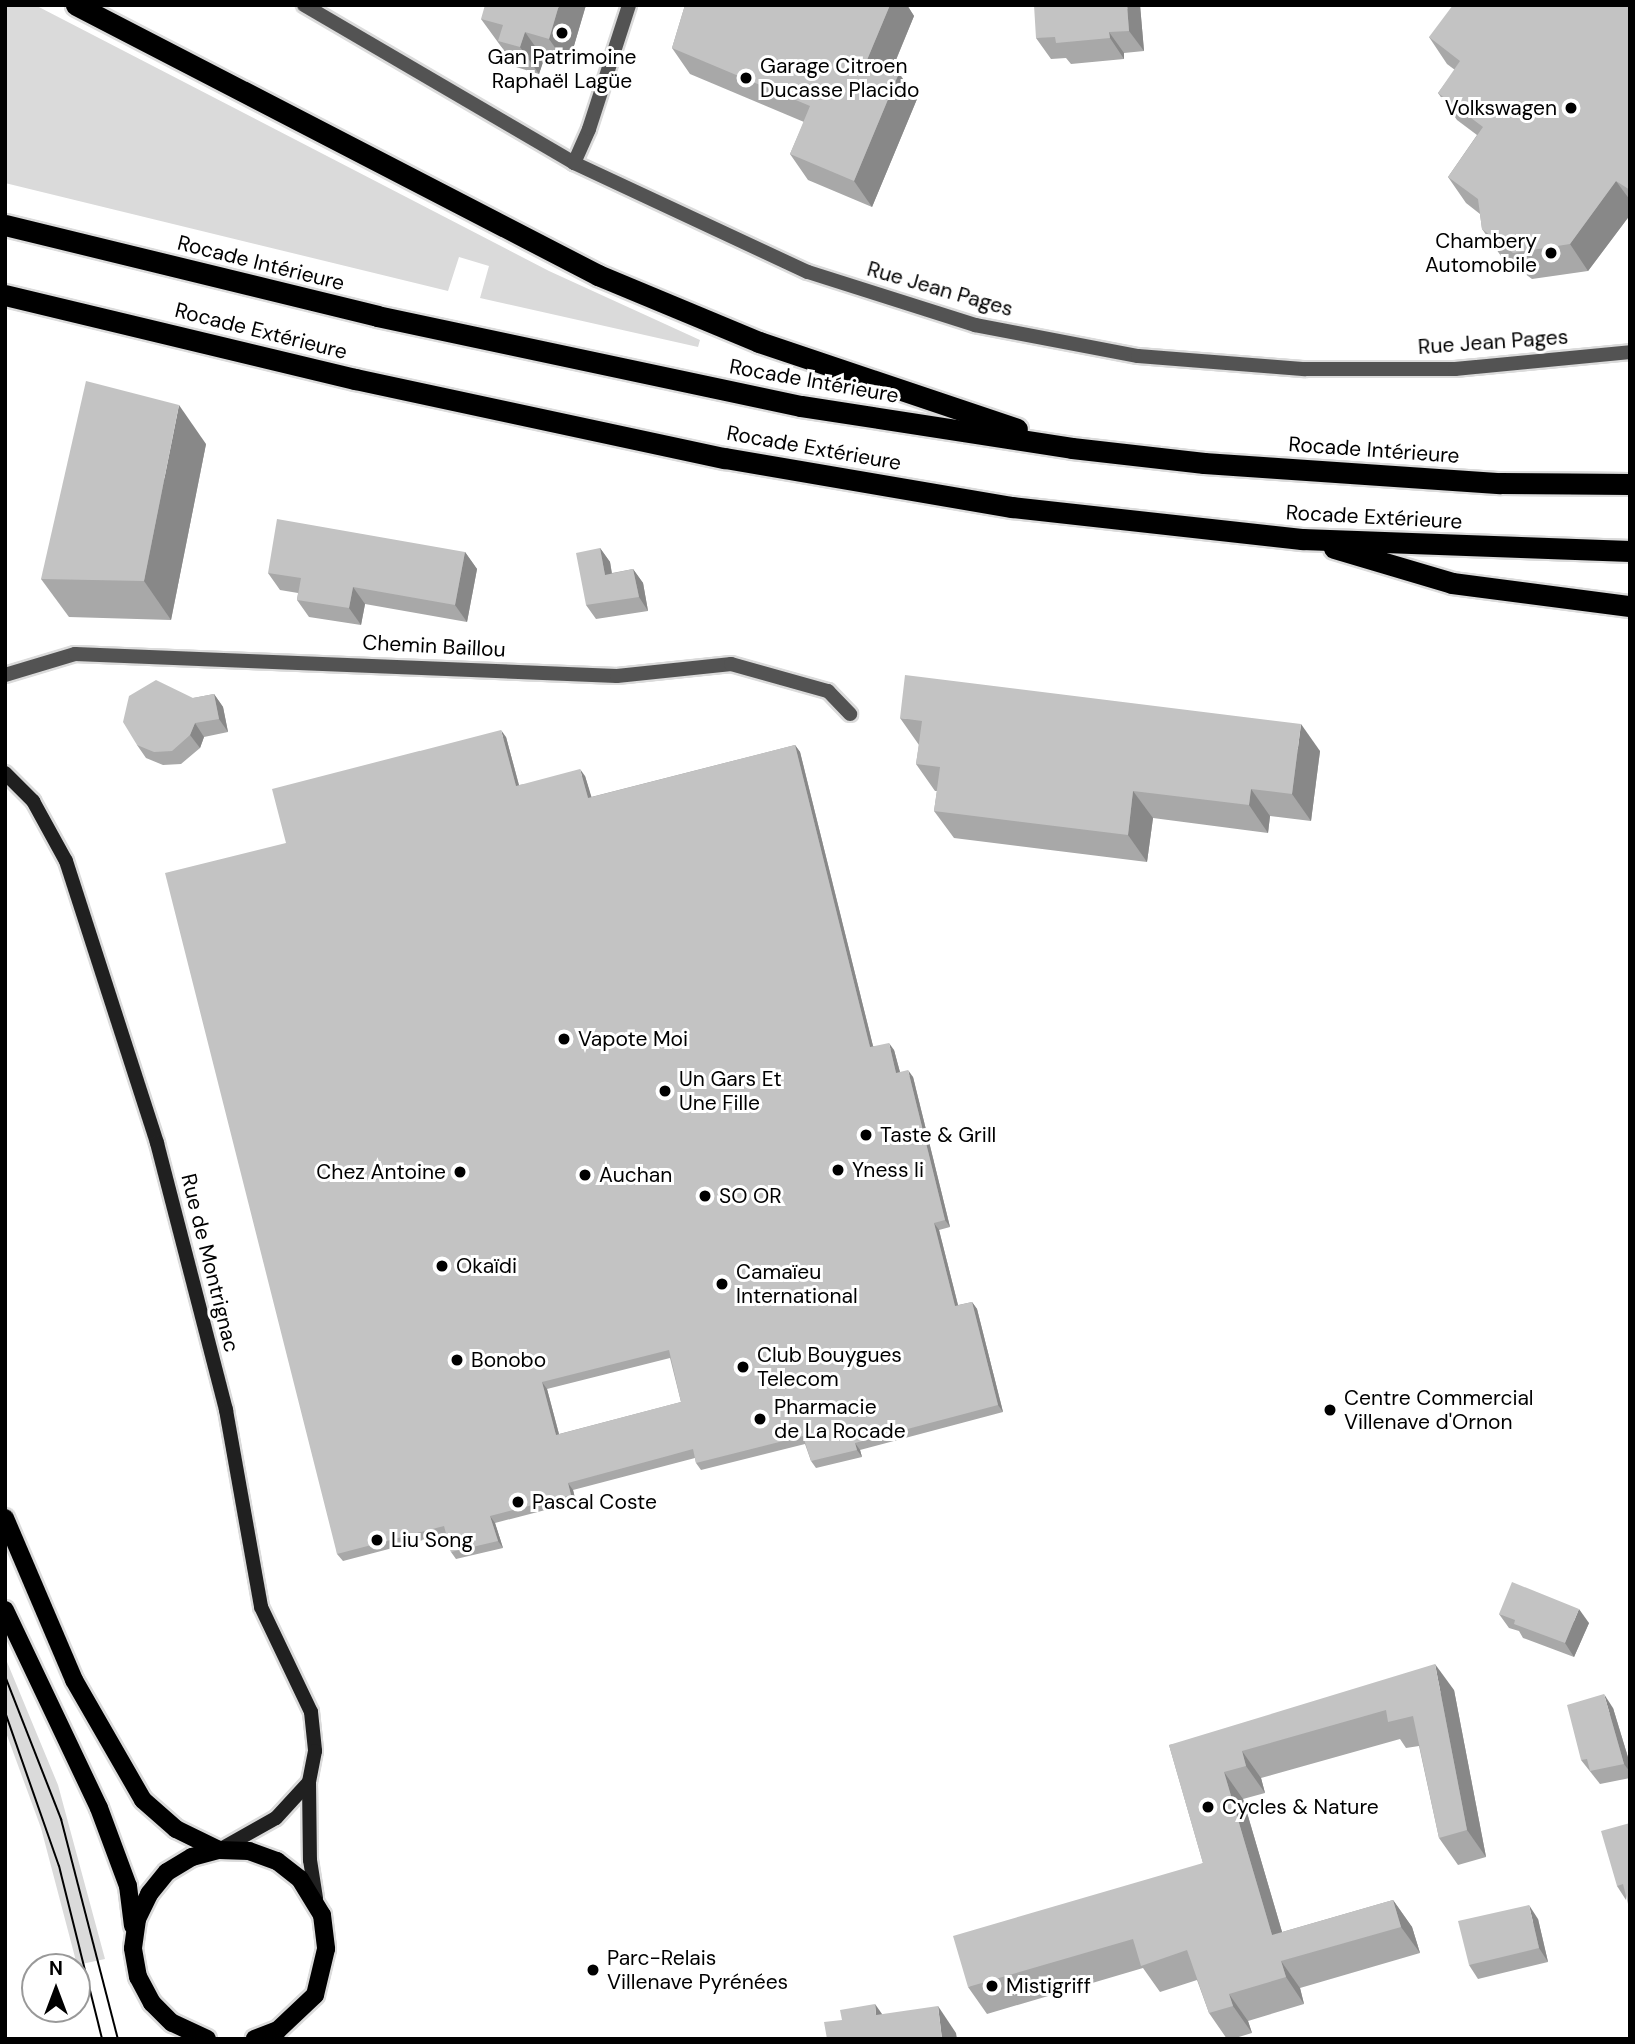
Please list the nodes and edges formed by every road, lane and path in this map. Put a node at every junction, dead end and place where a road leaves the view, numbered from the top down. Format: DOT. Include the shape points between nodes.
graph roads {
  1 [pos="76,5"];
  2 [pos="304,5"];
  3 [pos="629,5"];
  4 [pos="574,163"];
  5 [pos="5,225"];
  6 [pos="5,295"];
  7 [pos="1630,352"];
  8 [pos="1072,448"];
  9 [pos="1630,484"];
  10 [pos="1302,539"];
  11 [pos="1630,551"];
  12 [pos="1630,606"];
  13 [pos="5,675"];
  14 [pos="850,714"];
  15 [pos="5,773"];
  16 [pos="5,1518"];
  17 [pos="5,1610"];
  18 [pos="309,1782"];
  19 [pos="219,1850"];
  20 [pos="317,1903"];
  21 [pos="133,1948"];
  22 [pos="152,2003"];
  23 [pos="274,2034"];
  24 [pos="178,2039"];
  25 [pos="207,2039"];
  26 [pos="255,2039"];
  1 -- 8 [label="highway" via="598,275 759,342"];
  2 -- 4 [label="street, Rue Jean Pages"];
  3 -- 4 [label="street" via="590,130"];
  4 -- 7 [label="street, Rue Jean Pages" via="808,272 975,325 1138,356 1305,369 1455,369"];
  5 -- 8 [label="highway, Rocade Intérieure" via="377,316 801,406"];
  6 -- 10 [label="highway, Rocade Extérieure" via="355,379 725,458 1012,508"];
  8 -- 9 [label="highway, Rocade Intérieure" via="1204,463 1500,483"];
  10 -- 11 [label="highway, Rocade Extérieure"];
  10 -- 12 [label="highway" via="1452,583"];
  13 -- 14 [label="street, Chemin Baillou" via="75,654 617,676 731,664 828,691"];
  15 -- 18 [label="main road, Rue de Montrignac" via="33,801 66,861 157,1143 226,1410 261,1607 312,1712 315,1751"];
  16 -- 19 [label="main road" via="74,1680 143,1800 176,1829"];
  17 -- 21 [label="main road" via="121,1864 133,1913"];
  18 -- 19 [label="main road" via="276,1818"];
  18 -- 20 [label="main road, Rue de Montrignac" via="310,1860"];
  19 -- 20 [label="main road" via="249,1851 277,1861 300,1879"];
  19 -- 21 [label="main road" via="192,1857 167,1872 137,1919"];
  20 -- 23 [label="main road" via="326,1949 315,1995"];
  21 -- 22 [label="main road" via="138,1977"];
  22 -- 24 [label="main road"];
  22 -- 25 [label="main road" via="172,2023"];
  23 -- 26 [label="main road"];
}
